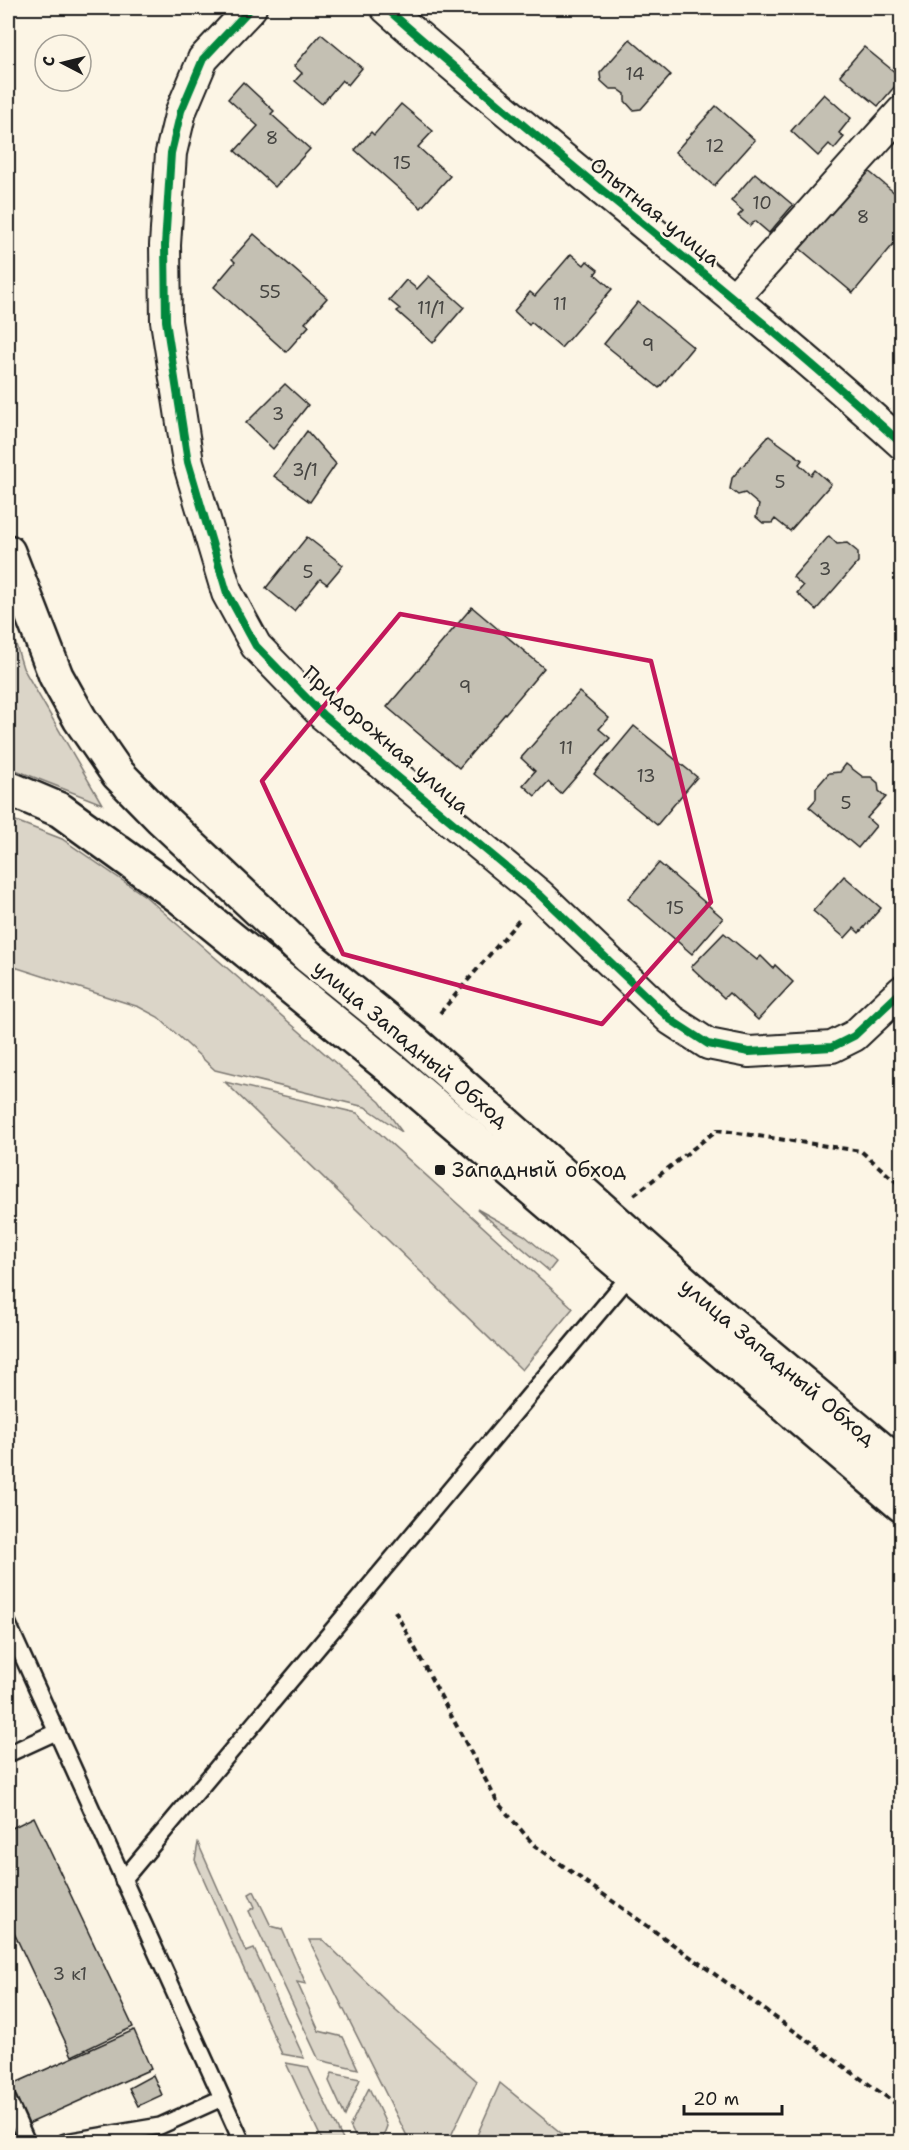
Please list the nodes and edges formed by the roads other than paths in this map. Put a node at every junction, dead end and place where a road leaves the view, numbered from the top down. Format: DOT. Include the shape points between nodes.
graph roads {
  1 [pos="251,8"];
  2 [pos="386,8"];
  3 [pos="902,111"];
  4 [pos="734,298"];
  5 [pos="902,444"];
  6 [pos="8,552"];
  7 [pos="8,788"];
  8 [pos="902,991"];
  9 [pos="631,1274"];
  10 [pos="902,1467"];
  11 [pos="902,1505"];
  12 [pos="8,1624"];
  13 [pos="56,1732"];
  14 [pos="8,1754"];
  15 [pos="123,1880"];
  16 [pos="222,2098"];
  17 [pos="8,2100"];
  18 [pos="27,2142"];
  19 [pos="65,2142"];
  20 [pos="242,2142"];
  1 -- 8 [label="street, Придорожная улица" via="203,59 182,111 171,153 165,245 166,321 188,462 227,593 256,646 323,715 540,895 671,1020 708,1044 749,1052 832,1047 855,1036"];
  2 -- 4 [label="street, Опытная улица" via="574,169"];
  3 -- 4 [label="street"];
  4 -- 5 [label="street, Опытная улица"];
  6 -- 10 [label="highway, улица Западный Обход" via="52,667 80,719 118,774 161,819 309,957 415,1043 717,1312"];
  7 -- 9 [label="highway, улица Западный Обход" via="60,810 180,897 392,1069"];
  9 -- 11 [label="highway, улица Западный Обход"];
  9 -- 15 [label="lane"];
  12 -- 13 [label="lane"];
  13 -- 14 [label="lane"];
  13 -- 15 [label="lane"];
  15 -- 16 [label="lane"];
  16 -- 19 [label="lane" via="160,2126"];
  16 -- 20 [label="lane"];
  17 -- 18 [label="lane"];
}
